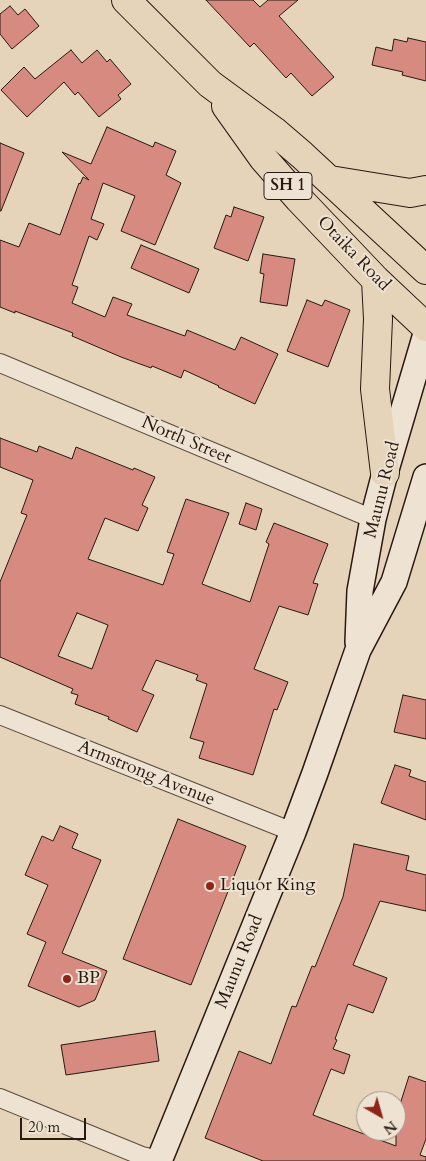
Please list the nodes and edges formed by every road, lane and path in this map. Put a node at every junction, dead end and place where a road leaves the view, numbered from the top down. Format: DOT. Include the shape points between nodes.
graph roads {
  1 [pos="126,0"];
  2 [pos="210,84"];
  3 [pos="330,180"];
  4 [pos="426,190"];
  5 [pos="426,270"];
  6 [pos="376,280"];
  7 [pos="426,327"];
  8 [pos="426,334"];
  9 [pos="0,363"];
  10 [pos="385,473"];
  11 [pos="426,477"];
  12 [pos="373,519"];
  13 [pos="358,650"];
  14 [pos="0,716"];
  15 [pos="293,832"];
  16 [pos="0,1098"];
  17 [pos="161,1161"];
  1 -- 2 [label="highway, Otaika Road / SH 1"];
  2 -- 3 [label="highway, Otaika Road / SH 1" via="274,131"];
  2 -- 6 [label="highway, Otaika Road / SH 1" via="263,158"];
  3 -- 4 [label="highway" via="410,193"];
  3 -- 5 [label="highway, Otaika Road / SH 1"];
  6 -- 7 [label="highway, Otaika Road / SH 1"];
  6 -- 10 [label="highway" via="375,389"];
  8 -- 10 [label="main road, Maunu Road"];
  9 -- 12 [label="street, North Street"];
  10 -- 12 [label="main road, Maunu Road"];
  11 -- 13 [label="main road, Maunu Road" via="394,582"];
  12 -- 13 [label="main road, Maunu Road" via="360,590"];
  13 -- 15 [label="main road, Maunu Road"];
  14 -- 15 [label="street, Armstrong Avenue"];
  15 -- 17 [label="main road, Maunu Road"];
  16 -- 17 [label="street"];
}
